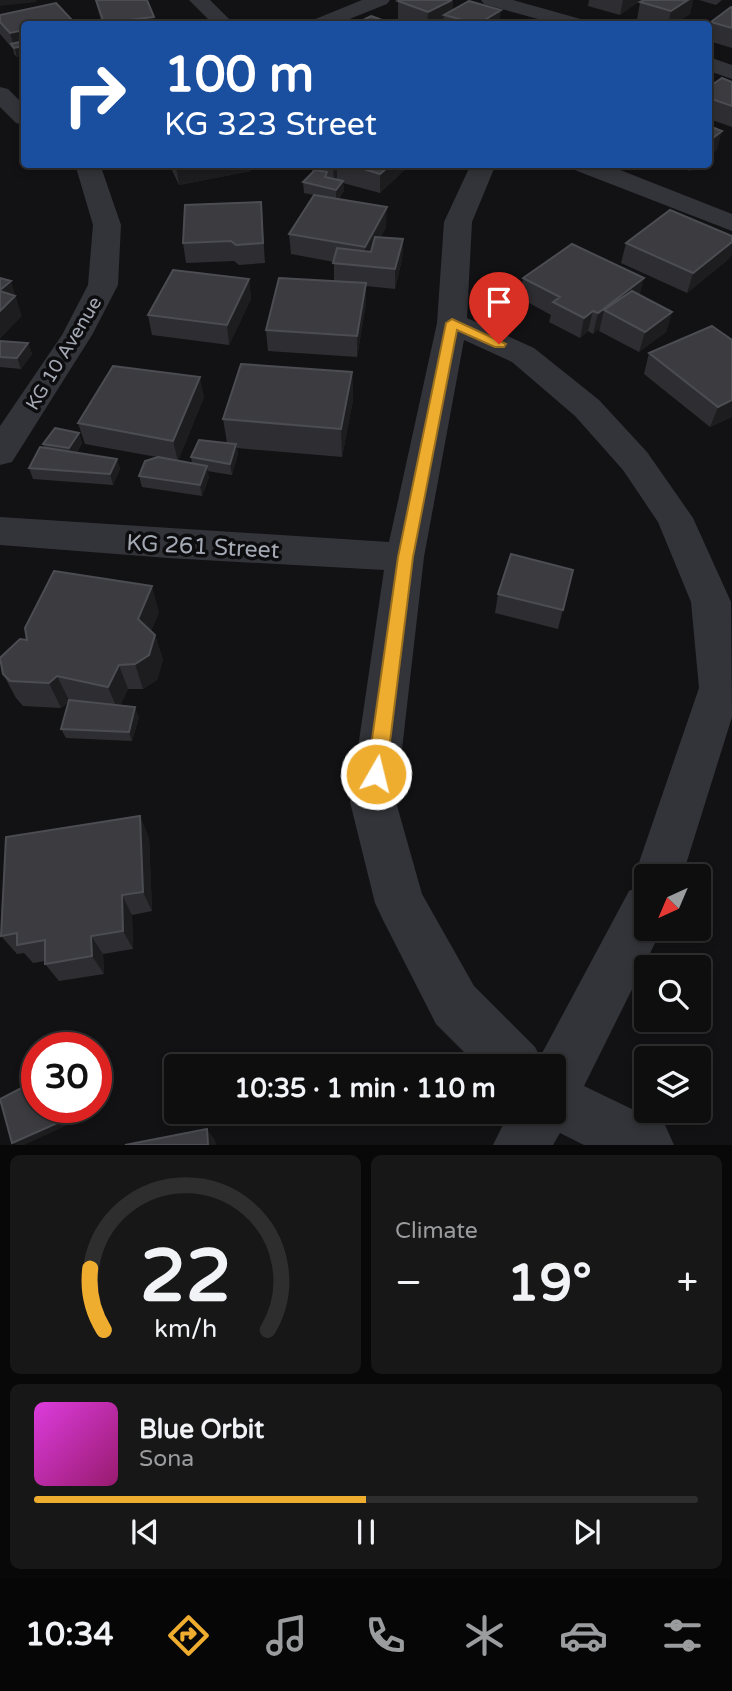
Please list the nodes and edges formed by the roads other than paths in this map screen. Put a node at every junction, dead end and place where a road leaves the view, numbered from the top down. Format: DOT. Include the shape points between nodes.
graph roads {
  1 [pos="199,0"];
  2 [pos="380,0"];
  3 [pos="491,0"];
  4 [pos="221,21"];
  5 [pos="328,21"];
  6 [pos="567,21"];
  7 [pos="712,65"];
  8 [pos="732,72"];
  9 [pos="0,94"];
  10 [pos="21,115"];
  11 [pos="88,168"];
  12 [pos="482,168"];
  13 [pos="591,168"];
  14 [pos="732,223"];
  15 [pos="452,323"];
  16 [pos="0,453"];
  17 [pos="0,531"];
  18 [pos="405,557"];
  19 [pos="662,864"];
  20 [pos="634,931"];
  21 [pos="504,1054"];
  22 [pos="566,1064"];
  23 [pos="566,1106"];
  24 [pos="534,1124"];
  25 [pos="522,1145"];
  26 [pos="645,1145"];
  1 -- 4 [label="street"];
  2 -- 5 [label="street"];
  3 -- 6 [label="street"];
  7 -- 8 [label="street"];
  9 -- 10 [label="street"];
  11 -- 16 [label="street, KG 10 Avenue" via="107,225 103,285 77,335"];
  12 -- 15 [label="street" via="458,222"];
  13 -- 14 [label="street"];
  15 -- 18 [label="street"];
  15 -- 19 [label="street" via="523,355 587,408 635,461 675,518 711,602 720,688"];
  17 -- 18 [label="street, KG 261 Street"];
  18 -- 21 [label="street" via="373,802 400,903 455,1005"];
  20 -- 22 [label="street"];
  23 -- 26 [label="street"];
  24 -- 25 [label="street"];
}
